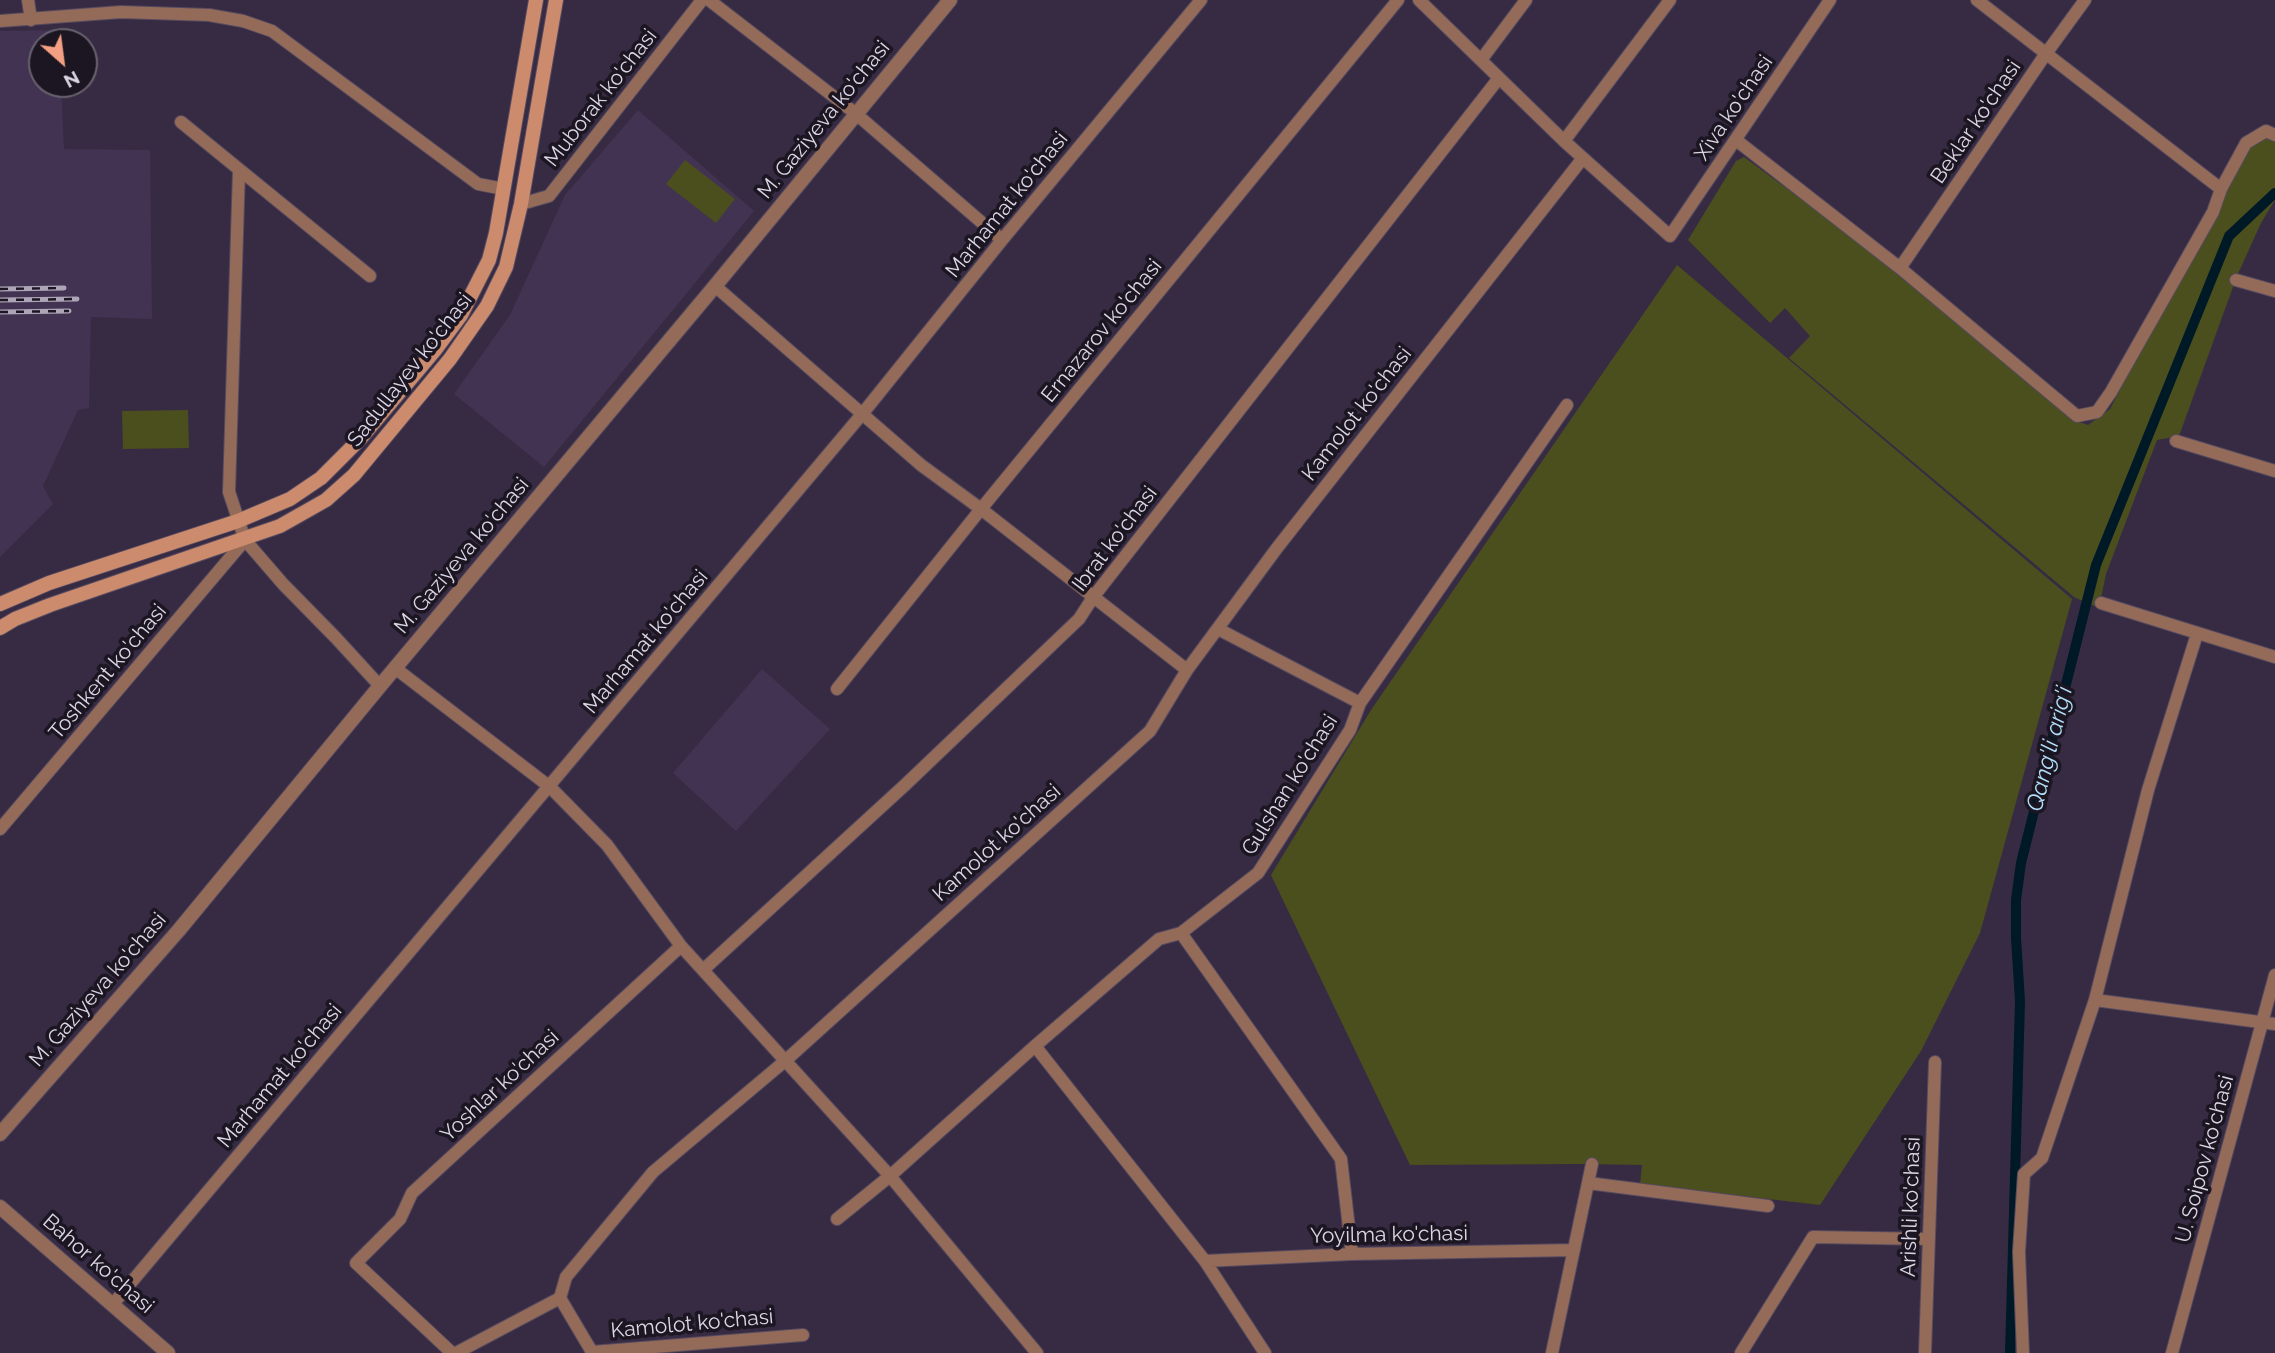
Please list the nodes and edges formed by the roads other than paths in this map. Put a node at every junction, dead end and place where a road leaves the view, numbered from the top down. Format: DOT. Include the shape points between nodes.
graph roads {
  1 [pos="28,0"];
  2 [pos="536,0"];
  3 [pos="556,0"];
  4 [pos="702,0"];
  5 [pos="709,0"];
  6 [pos="950,0"];
  7 [pos="1201,0"];
  8 [pos="1398,0"];
  9 [pos="1419,0"];
  10 [pos="1526,0"];
  11 [pos="1670,0"];
  12 [pos="1830,0"];
  13 [pos="1976,0"];
  14 [pos="2085,0"];
  15 [pos="31,20"];
  16 [pos="0,21"];
  17 [pos="2045,55"];
  18 [pos="1481,60"];
  19 [pos="1499,78"];
  20 [pos="855,113"];
  21 [pos="181,122"];
  22 [pos="2275,135"];
  23 [pos="1736,140"];
  24 [pos="1564,141"];
  25 [pos="1583,158"];
  26 [pos="239,170"];
  27 [pos="504,189"];
  28 [pos="2221,189"];
  29 [pos="521,204"];
  30 [pos="1002,240"];
  31 [pos="1900,268"];
  32 [pos="370,276"];
  33 [pos="2236,280"];
  34 [pos="715,286"];
  35 [pos="2275,291"];
  36 [pos="1567,405"];
  37 [pos="863,413"];
  38 [pos="2176,441"];
  39 [pos="2275,471"];
  40 [pos="981,509"];
  41 [pos="238,521"];
  42 [pos="245,540"];
  43 [pos="1094,596"];
  44 [pos="2101,603"];
  45 [pos="0,604"];
  46 [pos="0,628"];
  47 [pos="1218,629"];
  48 [pos="2197,634"];
  49 [pos="2275,657"];
  50 [pos="395,668"];
  51 [pos="1187,670"];
  52 [pos="380,686"];
  53 [pos="837,689"];
  54 [pos="1360,703"];
  55 [pos="550,787"];
  56 [pos="0,829"];
  57 [pos="1181,933"];
  58 [pos="681,946"];
  59 [pos="704,970"];
  60 [pos="2275,975"];
  61 [pos="2095,1000"];
  62 [pos="2268,1024"];
  63 [pos="1035,1046"];
  64 [pos="785,1060"];
  65 [pos="1936,1062"];
  66 [pos="0,1134"];
  67 [pos="1592,1164"];
  68 [pos="890,1176"];
  69 [pos="1588,1183"];
  70 [pos="1768,1206"];
  71 [pos="0,1207"];
  72 [pos="837,1219"];
  73 [pos="1929,1239"];
  74 [pos="1574,1251"];
  75 [pos="1352,1255"];
  76 [pos="1205,1261"];
  77 [pos="561,1298"];
  78 [pos="113,1304"];
  79 [pos="803,1335"];
  80 [pos="168,1353"];
  81 [pos="454,1353"];
  82 [pos="1037,1353"];
  83 [pos="1265,1353"];
  84 [pos="1552,1353"];
  85 [pos="1741,1353"];
  86 [pos="1925,1353"];
  87 [pos="2023,1353"];
  88 [pos="2172,1353"];
  1 -- 15 [label="street"];
  2 -- 27 [label="main road"];
  3 -- 29 [label="main road, Sadullayev ko'chasi"];
  4 -- 29 [label="street, Muborak ko'chasi" via="549,196"];
  5 -- 20 [label="street"];
  6 -- 20 [label="street, M. Gaziyeva ko'chasi"];
  7 -- 30 [label="street, Marhamat ko'chasi"];
  8 -- 40 [label="street, Ernazarov ko'chasi"];
  9 -- 18 [label="street"];
  10 -- 18 [label="street"];
  11 -- 24 [label="street"];
  12 -- 23 [label="street, Xiva ko'chasi"];
  13 -- 17 [label="street"];
  14 -- 17 [label="street, Beklar ko'chasi"];
  15 -- 16 [label="street"];
  15 -- 27 [label="street" via="121,12 209,15 272,31 478,184"];
  17 -- 28 [label="street"];
  17 -- 31 [label="street, Beklar ko'chasi"];
  18 -- 19 [label="street"];
  19 -- 24 [label="street"];
  19 -- 43 [label="street, Ibrat ko'chasi"];
  20 -- 30 [label="street"];
  20 -- 34 [label="street, M. Gaziyeva ko'chasi"];
  21 -- 26 [label="street"];
  22 -- 28 [label="street" via="2266,131 2246,144"];
  23 -- 25 [label="street, Xiva ko'chasi" via="1671,236"];
  23 -- 31 [label="street"];
  24 -- 25 [label="street"];
  25 -- 47 [label="street, Kamolot ko'chasi"];
  26 -- 32 [label="street"];
  26 -- 41 [label="street" via="229,492"];
  27 -- 41 [label="main road" via="483,276 435,350 321,478 290,499"];
  28 -- 31 [label="street" via="2214,212 2097,412 2077,416"];
  29 -- 42 [label="main road, Sadullayev ko'chasi" via="506,267 487,306 366,462 311,510"];
  30 -- 37 [label="street, Marhamat ko'chasi"];
  33 -- 35 [label="street"];
  34 -- 37 [label="street"];
  34 -- 50 [label="street, M. Gaziyeva ko'chasi"];
  36 -- 54 [label="street, Gulshan ko'chasi"];
  37 -- 40 [label="street" via="921,465"];
  37 -- 55 [label="street, Marhamat ko'chasi"];
  38 -- 39 [label="street"];
  40 -- 43 [label="street"];
  40 -- 53 [label="street, Ernazarov ko'chasi"];
  41 -- 42 [label="street"];
  41 -- 45 [label="main road" via="49,583"];
  42 -- 46 [label="main road, Sadullayev ko'chasi" via="50,605"];
  42 -- 52 [label="street"];
  42 -- 56 [label="street, Toshkent ko'chasi"];
  43 -- 51 [label="street"];
  43 -- 59 [label="street, Ibrat ko'chasi" via="1079,619"];
  44 -- 48 [label="street"];
  47 -- 51 [label="street, Kamolot ko'chasi"];
  47 -- 54 [label="street"];
  48 -- 49 [label="street"];
  48 -- 61 [label="street" via="2148,790"];
  50 -- 52 [label="street, M. Gaziyeva ko'chasi"];
  50 -- 55 [label="street"];
  51 -- 64 [label="street, Kamolot ko'chasi" via="1150,731"];
  52 -- 66 [label="street, M. Gaziyeva ko'chasi" via="179,930"];
  54 -- 57 [label="street, Gulshan ko'chasi" via="1350,730 1258,873"];
  55 -- 58 [label="street" via="607,845"];
  55 -- 78 [label="street, Marhamat ko'chasi"];
  57 -- 63 [label="street, Gulshan ko'chasi" via="1159,939"];
  57 -- 75 [label="street" via="1341,1159"];
  58 -- 59 [label="street"];
  58 -- 81 [label="street, Yoshlar ko'chasi" via="412,1193 400,1219 356,1263"];
  59 -- 64 [label="street"];
  60 -- 62 [label="street, U. Soipov ko'chasi"];
  61 -- 62 [label="street"];
  61 -- 87 [label="street" via="2042,1158 2025,1174 2019,1252"];
  62 -- 88 [label="street, U. Soipov ko'chasi"];
  63 -- 68 [label="street, Gulshan ko'chasi"];
  63 -- 76 [label="street"];
  64 -- 68 [label="street"];
  64 -- 77 [label="street, Kamolot ko'chasi" via="653,1172 566,1277"];
  65 -- 73 [label="street, Arishli ko'chasi"];
  67 -- 69 [label="street"];
  68 -- 72 [label="street, Gulshan ko'chasi"];
  68 -- 82 [label="street"];
  69 -- 70 [label="street"];
  69 -- 74 [label="street"];
  71 -- 78 [label="street, Bahor ko'chasi"];
  73 -- 85 [label="street" via="1813,1237"];
  73 -- 86 [label="street, Arishli ko'chasi"];
  74 -- 75 [label="street, Yoyilma ko'chasi"];
  74 -- 84 [label="street"];
  75 -- 76 [label="street, Yoyilma ko'chasi"];
  76 -- 83 [label="street"];
  77 -- 79 [label="street, Kamolot ko'chasi" via="592,1352"];
  77 -- 81 [label="street"];
  78 -- 80 [label="street, Bahor ko'chasi"];
}
